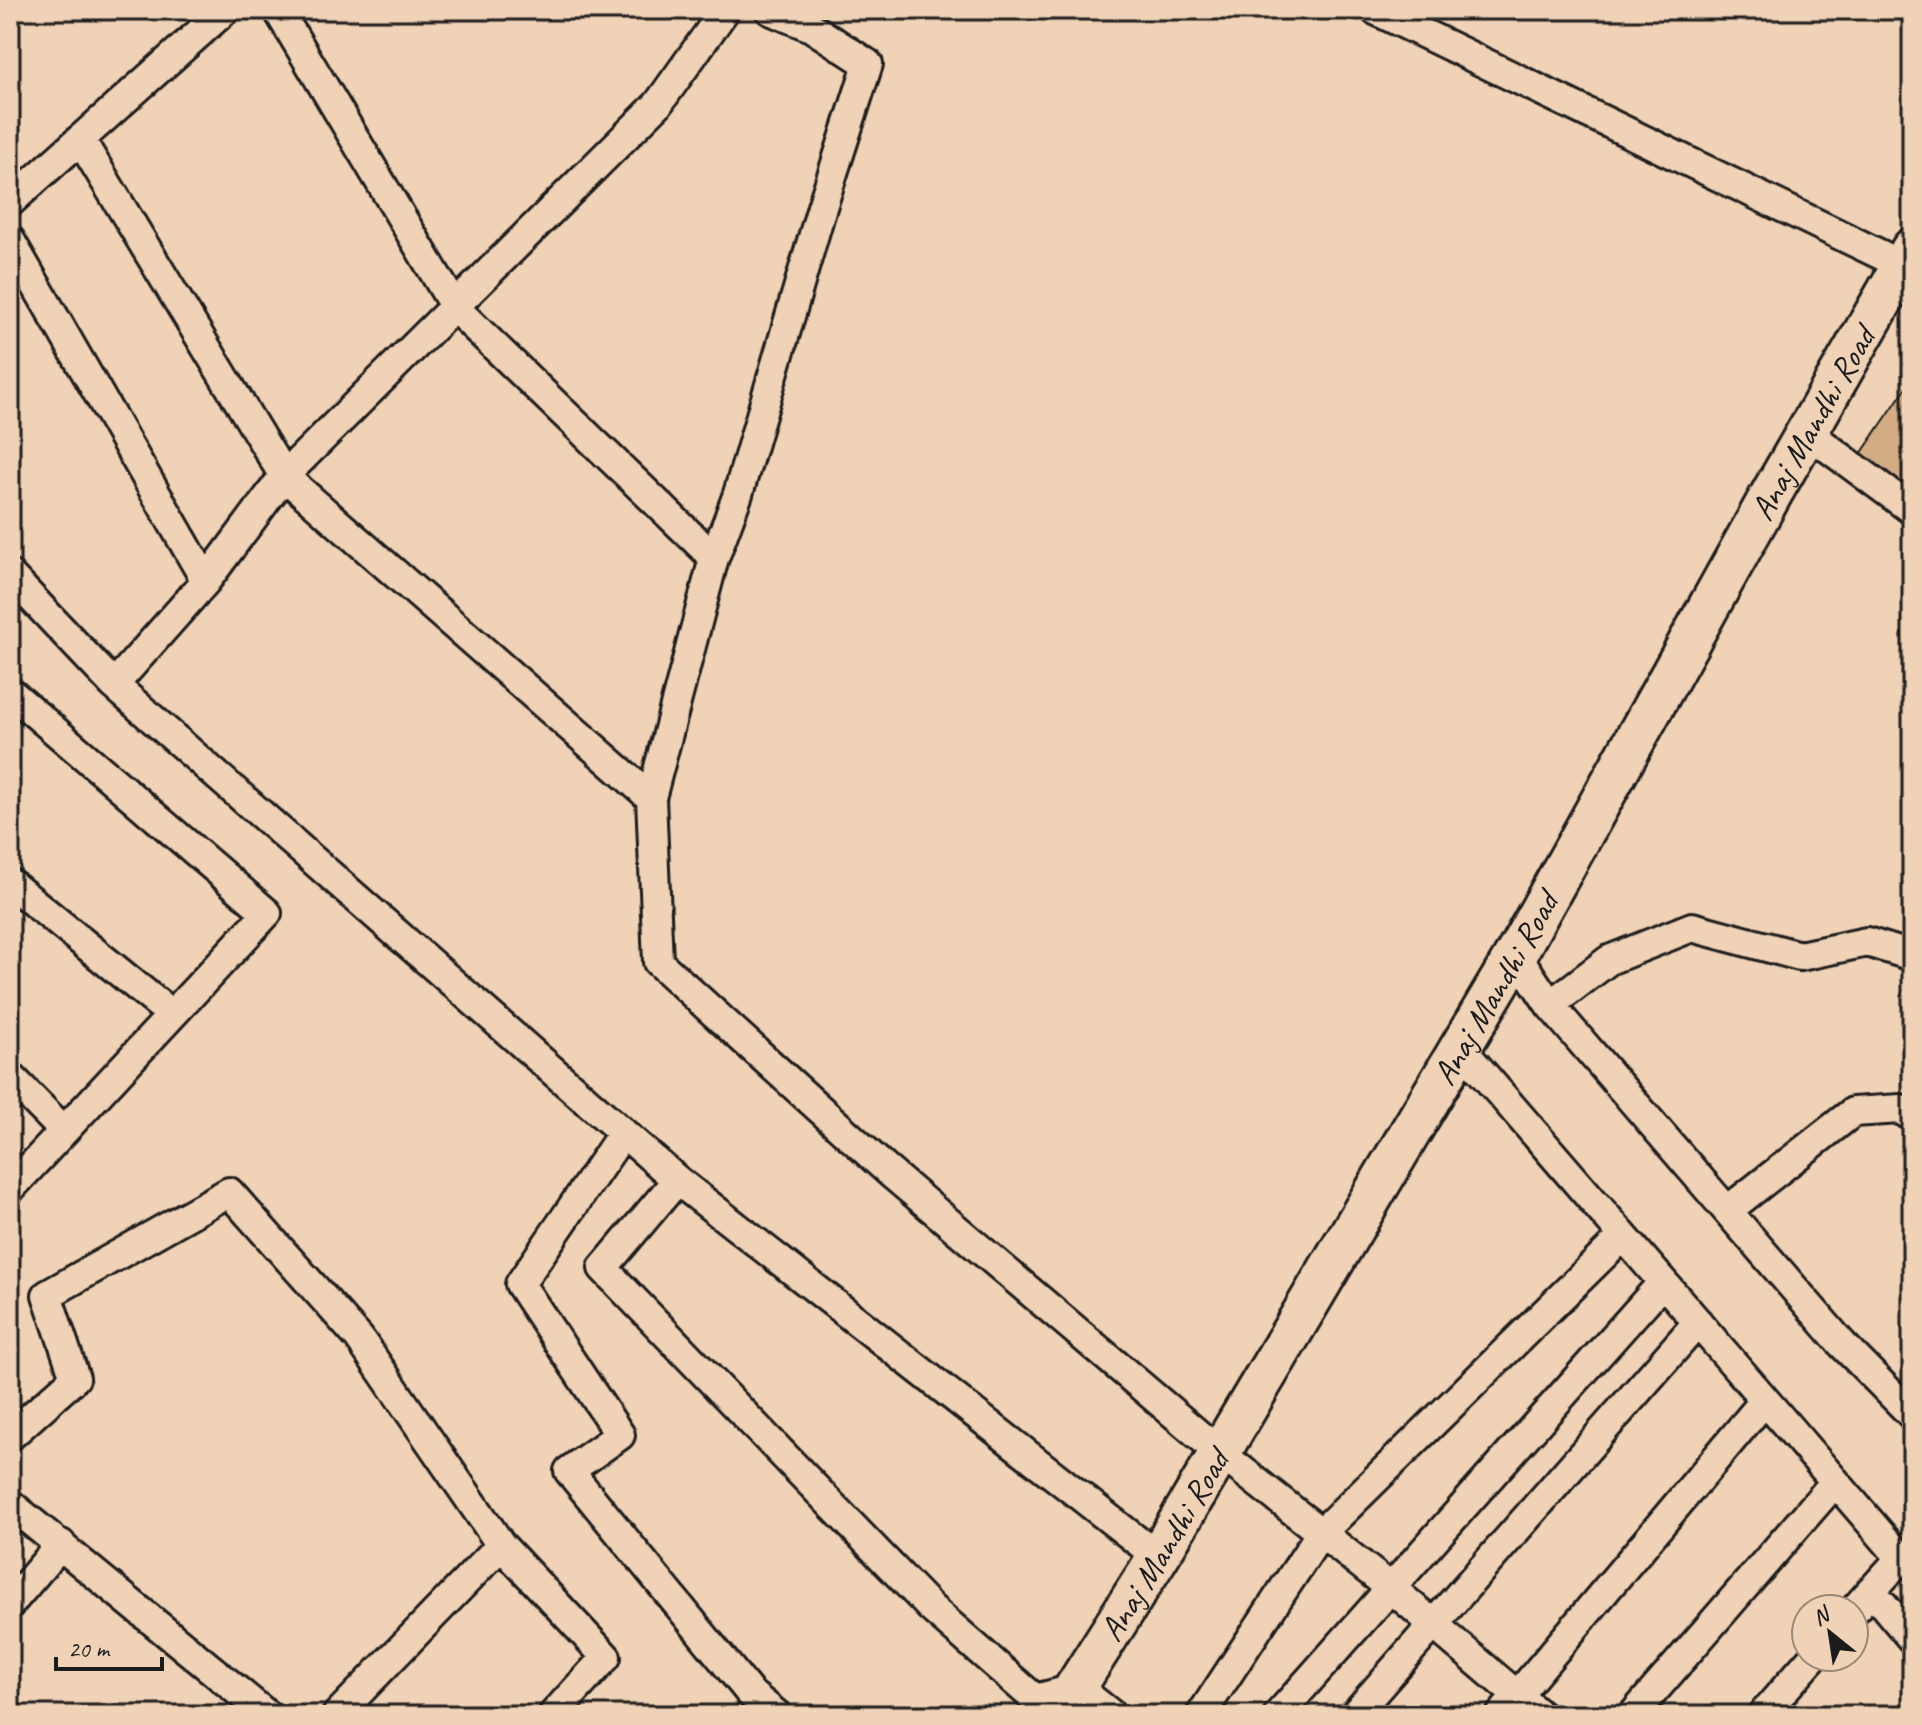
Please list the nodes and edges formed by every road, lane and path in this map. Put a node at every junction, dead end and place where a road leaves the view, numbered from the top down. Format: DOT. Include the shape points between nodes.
graph roads {
  1 [pos="225,10"];
  2 [pos="278,10"];
  3 [pos="725,10"];
  4 [pos="770,10"];
  5 [pos="1375,10"];
  6 [pos="816,18"];
  7 [pos="80,139"];
  8 [pos="10,202"];
  9 [pos="10,240"];
  10 [pos="1907,257"];
  11 [pos="456,309"];
  12 [pos="1808,433"];
  13 [pos="284,476"];
  14 [pos="1912,510"];
  15 [pos="714,558"];
  16 [pos="10,575"];
  17 [pos="206,581"];
  18 [pos="114,685"];
  19 [pos="10,692"];
  20 [pos="651,798"];
  21 [pos="10,883"];
  22 [pos="1516,954"];
  23 [pos="1912,956"];
  24 [pos="1550,1005"];
  25 [pos="172,1015"];
  26 [pos="1460,1047"];
  27 [pos="10,1076"];
  28 [pos="1912,1117"];
  29 [pos="64,1131"];
  30 [pos="623,1133"];
  31 [pos="677,1180"];
  32 [pos="10,1189"];
  33 [pos="1728,1210"];
  34 [pos="1623,1236"];
  35 [pos="1663,1282"];
  36 [pos="1698,1322"];
  37 [pos="1765,1400"];
  38 [pos="1912,1415"];
  39 [pos="10,1436"];
  40 [pos="1220,1453"];
  41 [pos="1835,1482"];
  42 [pos="10,1504"];
  43 [pos="1320,1534"];
  44 [pos="61,1544"];
  45 [pos="501,1545"];
  46 [pos="1158,1557"];
  47 [pos="1391,1588"];
  48 [pos="1869,1593"];
  49 [pos="10,1604"];
  50 [pos="1870,1606"];
  51 [pos="1432,1624"];
  52 [pos="1912,1639"];
  53 [pos="1799,1673"];
  54 [pos="1068,1701"];
  55 [pos="1509,1705"];
  56 [pos="267,1715"];
  57 [pos="337,1715"];
  58 [pos="553,1715"];
  59 [pos="777,1715"];
  60 [pos="1112,1715"];
  61 [pos="1201,1715"];
  62 [pos="1278,1715"];
  63 [pos="1354,1715"];
  64 [pos="1540,1715"];
  65 [pos="1633,1715"];
  66 [pos="1762,1715"];
  1 -- 7 [label="street"];
  2 -- 11 [label="street"];
  3 -- 11 [label="street" via="658,104"];
  4 -- 6 [label="street"];
  5 -- 10 [label="street"];
  6 -- 15 [label="street" via="868,64"];
  7 -- 8 [label="street"];
  7 -- 13 [label="street"];
  9 -- 17 [label="street"];
  10 -- 12 [label="street, Anaj Mandhi Road"];
  11 -- 13 [label="street"];
  11 -- 15 [label="street"];
  12 -- 14 [label="street"];
  12 -- 22 [label="street, Anaj Mandhi Road"];
  13 -- 17 [label="street"];
  13 -- 20 [label="street"];
  15 -- 20 [label="street"];
  16 -- 18 [label="street"];
  17 -- 18 [label="street"];
  18 -- 30 [label="street"];
  19 -- 25 [label="street" via="267,913"];
  20 -- 40 [label="street" via="658,962 887,1170"];
  21 -- 25 [label="street"];
  22 -- 24 [label="street"];
  22 -- 26 [label="street, Anaj Mandhi Road"];
  23 -- 24 [label="street" via="1867,942 1800,956 1692,927 1609,960"];
  24 -- 33 [label="street"];
  25 -- 29 [label="street"];
  26 -- 34 [label="street"];
  26 -- 40 [label="street, Anaj Mandhi Road"];
  27 -- 29 [label="street"];
  28 -- 33 [label="street" via="1901,1109 1853,1112"];
  29 -- 32 [label="street"];
  30 -- 31 [label="street"];
  30 -- 59 [label="street" via="520,1284 620,1435 569,1471 750,1693"];
  31 -- 46 [label="street"];
  31 -- 54 [label="street" via="603,1268 931,1608 1035,1699"];
  33 -- 38 [label="street" via="1842,1344"];
  34 -- 35 [label="street"];
  34 -- 43 [label="street"];
  35 -- 36 [label="street"];
  35 -- 47 [label="street"];
  36 -- 37 [label="street"];
  36 -- 51 [label="street"];
  37 -- 41 [label="street"];
  37 -- 55 [label="street"];
  39 -- 45 [label="street" via="75,1378 47,1295 229,1192 359,1338"];
  40 -- 43 [label="street"];
  40 -- 46 [label="street, Anaj Mandhi Road"];
  41 -- 48 [label="street" via="1901,1558"];
  41 -- 65 [label="street"];
  42 -- 44 [label="street"];
  43 -- 47 [label="street"];
  43 -- 61 [label="street"];
  44 -- 49 [label="street"];
  44 -- 56 [label="street"];
  45 -- 57 [label="street"];
  45 -- 58 [label="street" via="606,1657"];
  46 -- 54 [label="street, Anaj Mandhi Road"];
  47 -- 51 [label="street"];
  47 -- 62 [label="street"];
  50 -- 52 [label="street"];
  51 -- 55 [label="street"];
  51 -- 63 [label="street"];
  53 -- 66 [label="street"];
  54 -- 60 [label="street"];
  55 -- 64 [label="street"];
}
